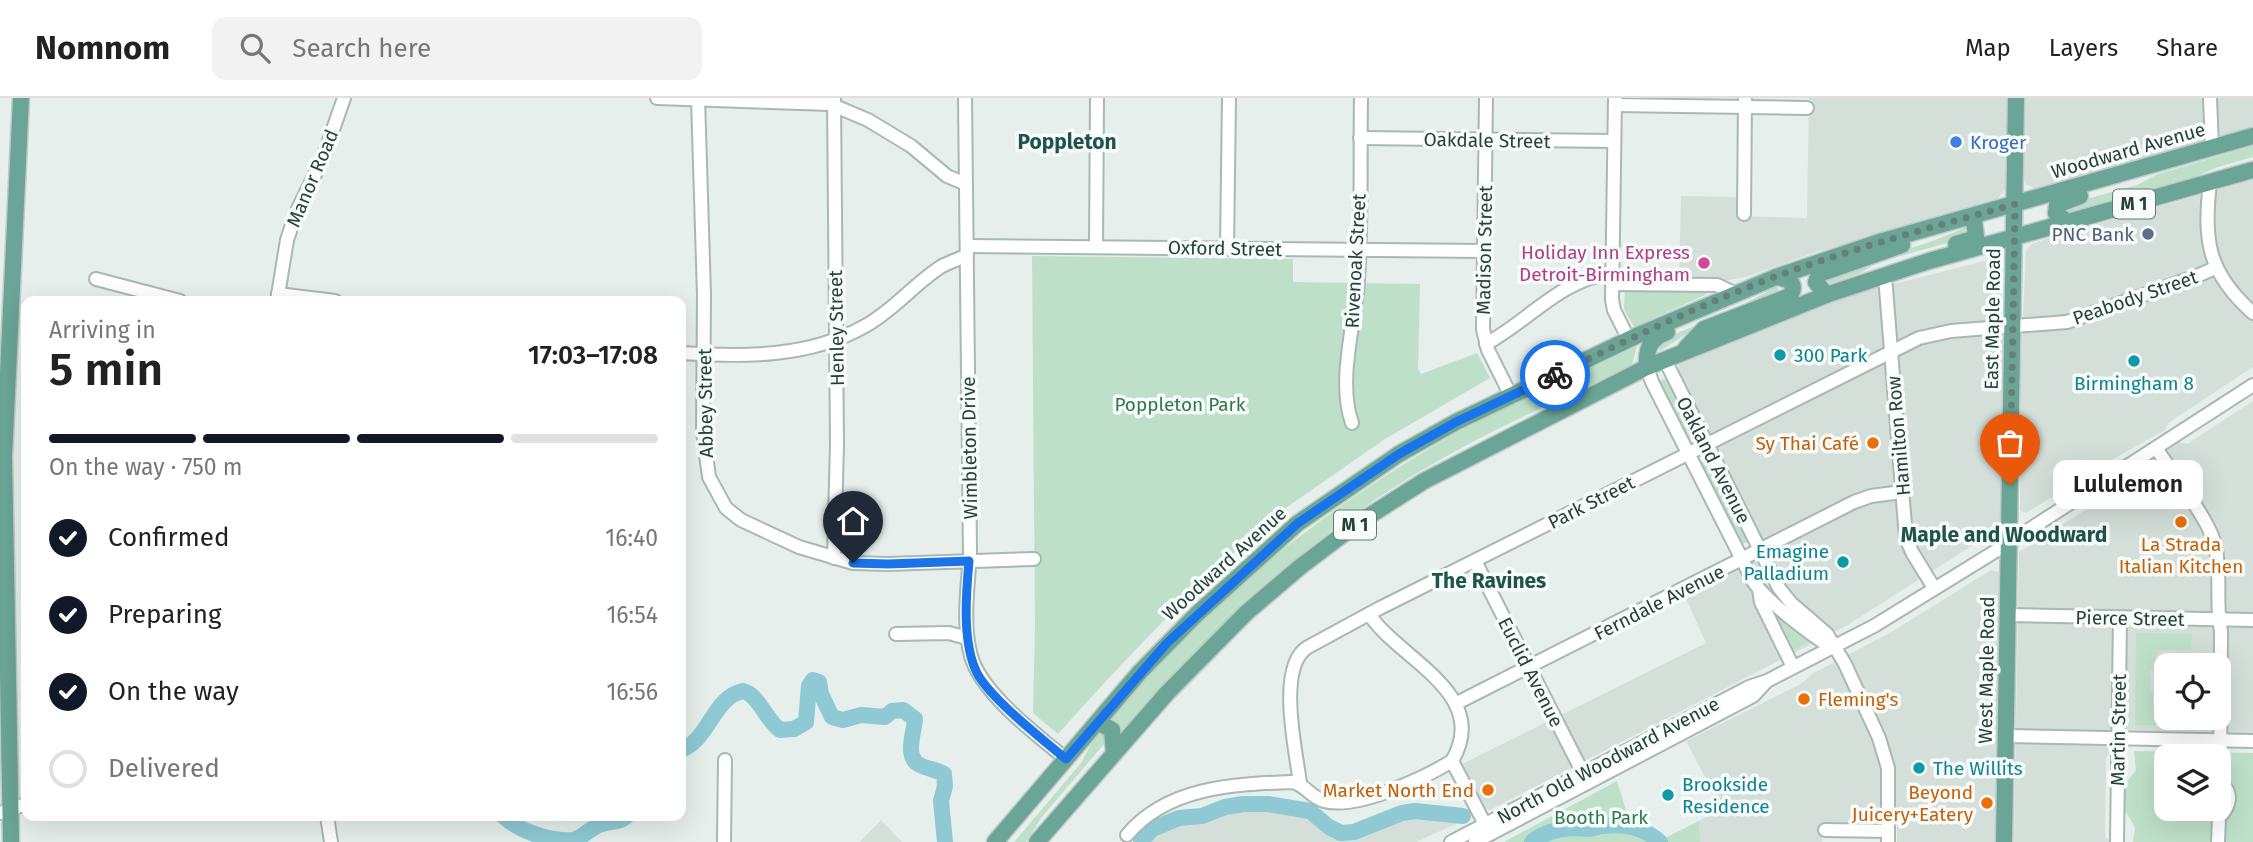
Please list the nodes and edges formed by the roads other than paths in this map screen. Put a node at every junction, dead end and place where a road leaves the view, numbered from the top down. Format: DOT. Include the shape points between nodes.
graph roads {
  1 [pos="21,98"];
  2 [pos="344,98"];
  3 [pos="657,98"];
  4 [pos="965,98"];
  5 [pos="1097,98"];
  6 [pos="1229,98"];
  7 [pos="1361,98"];
  8 [pos="1486,98"];
  9 [pos="2016,98"];
  10 [pos="2210,98"];
  11 [pos="698,99"];
  12 [pos="834,101"];
  13 [pos="1615,101"];
  14 [pos="1745,102"];
  15 [pos="1807,108"];
  16 [pos="2253,136"];
  17 [pos="1360,138"];
  18 [pos="1485,140"];
  19 [pos="1614,141"];
  20 [pos="2212,147"];
  21 [pos="2253,159"];
  22 [pos="2151,165"];
  23 [pos="2253,170"];
  24 [pos="2214,181"];
  25 [pos="966,184"];
  26 [pos="2015,204"];
  27 [pos="1744,215"];
  28 [pos="1968,217"];
  29 [pos="2068,223"];
  30 [pos="1909,234"];
  31 [pos="2014,238"];
  32 [pos="1096,247"];
  33 [pos="1227,248"];
  34 [pos="967,250"];
  35 [pos="1359,250"];
  36 [pos="1483,251"];
  37 [pos="2215,268"];
  38 [pos="1776,277"];
  39 [pos="1880,277"];
  40 [pos="1612,278"];
  41 [pos="96,279"];
  42 [pos="1741,291"];
  43 [pos="1826,295"];
  44 [pos="161,296"];
  45 [pos="277,296"];
  46 [pos="2253,313"];
  47 [pos="2013,326"];
  48 [pos="837,340"];
  49 [pos="1629,340"];
  50 [pos="1486,344"];
  51 [pos="1682,352"];
  52 [pos="1891,352"];
  53 [pos="686,353"];
  54 [pos="704,354"];
  55 [pos="1665,360"];
  56 [pos="1647,367"];
  57 [pos="2253,385"];
  58 [pos="1511,396"];
  59 [pos="1352,423"];
  60 [pos="1707,444"];
  61 [pos="2156,448"];
  62 [pos="1688,454"];
  63 [pos="1902,492"];
  64 [pos="2010,541"];
  65 [pos="1760,551"];
  66 [pos="834,558"];
  67 [pos="1034,559"];
  68 [pos="1742,560"];
  69 [pos="969,561"];
  70 [pos="1475,561"];
  71 [pos="1934,588"];
  72 [pos="1759,589"];
  73 [pos="1369,614"];
  74 [pos="2008,615"];
  75 [pos="2120,618"];
  76 [pos="2218,619"];
  77 [pos="2253,620"];
  78 [pos="896,634"];
  79 [pos="967,638"];
  80 [pos="1833,648"];
  81 [pos="1529,667"];
  82 [pos="1793,667"];
  83 [pos="1457,703"];
  84 [pos="1098,722"];
  85 [pos="2006,736"];
  86 [pos="2118,738"];
  87 [pos="2219,740"];
  88 [pos="2253,741"];
  89 [pos="2219,744"];
  90 [pos="1114,753"];
  91 [pos="1066,759"];
  92 [pos="724,760"];
  93 [pos="1452,761"];
  94 [pos="1586,778"];
  95 [pos="1300,783"];
  96 [pos="12,809"];
  97 [pos="328,821"];
  98 [pos="2216,821"];
  99 [pos="1488,829"];
  100 [pos="1825,830"];
  101 [pos="1127,835"];
  102 [pos="1888,836"];
  103 [pos="1001,838"];
  104 [pos="11,842"];
  105 [pos="331,842"];
  106 [pos="724,842"];
  107 [pos="1037,842"];
  108 [pos="1451,842"];
  109 [pos="1475,842"];
  110 [pos="2004,842"];
  111 [pos="2117,842"];
  112 [pos="2218,842"];
  1 -- 96 [label="main road" via="4,457"];
  2 -- 45 [label="street, Manor Road" via="323,158 296,213"];
  3 -- 11 [label="street"];
  4 -- 25 [label="street, Wimbleton Drive"];
  5 -- 32 [label="street"];
  6 -- 33 [label="street"];
  7 -- 17 [label="street, Rivenoak Street"];
  8 -- 18 [label="street, Madison Street"];
  9 -- 26 [label="main road, East Maple Road"];
  10 -- 20 [label="street"];
  11 -- 12 [label="street"];
  11 -- 54 [label="street, Abbey Street"];
  12 -- 25 [label="street"];
  12 -- 48 [label="street, Henley Street"];
  13 -- 14 [label="street"];
  13 -- 19 [label="street"];
  14 -- 15 [label="street"];
  14 -- 27 [label="street"];
  16 -- 20 [label="main road, Woodward Avenue / M 1"];
  17 -- 18 [label="street, Oakdale Street"];
  17 -- 35 [label="street, Rivenoak Street"];
  18 -- 19 [label="street, Oakdale Street"];
  18 -- 36 [label="street, Madison Street"];
  19 -- 40 [label="street"];
  20 -- 22 [label="main road, Woodward Avenue / M 1"];
  21 -- 24 [label="main road"];
  22 -- 26 [label="main road, Woodward Avenue / M 1"];
  22 -- 29 [label="main road" via="2135,181 2057,205 2056,213"];
  23 -- 24 [label="main road, M 1"];
  24 -- 29 [label="main road, M 1"];
  24 -- 37 [label="street" via="2208,223"];
  25 -- 34 [label="street, Wimbleton Drive"];
  26 -- 28 [label="main road, M 1"];
  26 -- 31 [label="main road, East Maple Road"];
  28 -- 30 [label="main road, Woodward Avenue / M 1"];
  28 -- 39 [label="main road" via="1978,232 1973,239 1892,261"];
  29 -- 31 [label="main road, M 1"];
  30 -- 38 [label="main road, Woodward Avenue / M 1"];
  30 -- 43 [label="main road" via="1901,247 1819,274 1816,279"];
  31 -- 39 [label="main road, M 1"];
  31 -- 47 [label="main road, East Maple Road"];
  32 -- 33 [label="street, Oxford Street"];
  32 -- 34 [label="street, Oxford Street"];
  33 -- 35 [label="street, Oxford Street"];
  34 -- 48 [label="street, Oxford Street" via="866,326"];
  34 -- 69 [label="street, Wimbleton Drive"];
  35 -- 36 [label="street, Oxford Street"];
  35 -- 59 [label="street, Rivenoak Street" via="1348,360 1347,409"];
  36 -- 50 [label="street, Madison Street"];
  37 -- 46 [label="street"];
  37 -- 47 [label="street, Peabody Street" via="2078,319"];
  38 -- 42 [label="main road, Woodward Avenue / M 1"];
  38 -- 51 [label="main road" via="1792,283 1790,296 1703,329"];
  39 -- 43 [label="main road, M 1"];
  39 -- 52 [label="street, Hamilton Row"];
  40 -- 42 [label="street" via="1717,285"];
  40 -- 49 [label="street" via="1613,307"];
  40 -- 50 [label="street" via="1603,274 1553,296"];
  41 -- 44 [label="street"];
  42 -- 49 [label="main road, Woodward Avenue / M 1"];
  42 -- 56 [label="main road" via="1733,306 1656,336 1648,346"];
  43 -- 51 [label="main road, M 1"];
  47 -- 52 [label="street, Park Street" via="1940,332"];
  47 -- 64 [label="main road, East Maple Road"];
  48 -- 54 [label="street, Oxford Street" via="768,354"];
  48 -- 66 [label="street, Henley Street"];
  49 -- 58 [label="main road, Woodward Avenue / M 1"];
  50 -- 58 [label="street, Madison Street"];
  51 -- 55 [label="main road, M 1"];
  52 -- 60 [label="street, Park Street"];
  52 -- 63 [label="street, Hamilton Row"];
  53 -- 54 [label="street, Oxford Street"];
  54 -- 66 [label="street, Abbey Street" via="705,458 718,496 741,520"];
  55 -- 56 [label="main road, M 1"];
  55 -- 60 [label="street, Oakland Avenue"];
  56 -- 62 [label="street, Oakland Avenue"];
  56 -- 90 [label="main road, M 1" via="1424,481 1358,523 1246,613"];
  57 -- 61 [label="street, North Old Woodward Avenue"];
  58 -- 84 [label="main road, Woodward Avenue / M 1" via="1399,454 1298,523 1167,643"];
  60 -- 62 [label="street, Park Street"];
  60 -- 65 [label="street, Oakland Avenue"];
  61 -- 64 [label="street, North Old Woodward Avenue"];
  61 -- 76 [label="street" via="2214,539"];
  62 -- 68 [label="street, Oakland Avenue"];
  62 -- 70 [label="street, Park Street"];
  63 -- 65 [label="street, Ferndale Avenue" via="1864,498"];
  63 -- 71 [label="street, Hamilton Row" via="1908,544"];
  64 -- 71 [label="street, North Old Woodward Avenue"];
  64 -- 74 [label="main road, West Maple Road"];
  65 -- 68 [label="street, Ferndale Avenue"];
  65 -- 80 [label="street, Oakland Avenue" via="1779,588 1826,634"];
  66 -- 69 [label="street, Abbey Street" via="871,565"];
  67 -- 69 [label="street, Abbey Street"];
  68 -- 72 [label="street, Oakland Avenue"];
  68 -- 81 [label="street, Ferndale Avenue"];
  69 -- 79 [label="street, Wimbleton Drive"];
  70 -- 73 [label="street, Park Street"];
  70 -- 81 [label="street, Euclid Avenue"];
  71 -- 80 [label="street, North Old Woodward Avenue"];
  72 -- 80 [label="street, Oakland Avenue"];
  72 -- 82 [label="street, Oakland Avenue"];
  73 -- 83 [label="street"];
  73 -- 95 [label="street, Park Street" via="1301,651 1294,661 1291,717"];
  74 -- 75 [label="street, Pierce Street"];
  74 -- 85 [label="main road, West Maple Road"];
  75 -- 76 [label="street, Pierce Street"];
  75 -- 86 [label="street, Martin Street"];
  76 -- 77 [label="street, Pierce Street"];
  76 -- 87 [label="street"];
  78 -- 79 [label="street" via="949,633"];
  79 -- 91 [label="street, Wimbleton Drive" via="985,685"];
  80 -- 82 [label="street, North Old Woodward Avenue"];
  80 -- 102 [label="street" via="1885,756"];
  81 -- 83 [label="street, Ferndale Avenue"];
  81 -- 94 [label="street, Euclid Avenue"];
  82 -- 94 [label="street, North Old Woodward Avenue"];
  83 -- 93 [label="street" via="1461,735"];
  84 -- 90 [label="main road" via="1112,730"];
  84 -- 91 [label="main road, Woodward Avenue / M 1"];
  85 -- 86 [label="street"];
  85 -- 110 [label="main road, West Maple Road"];
  86 -- 87 [label="street"];
  86 -- 111 [label="street, Martin Street"];
  87 -- 88 [label="street"];
  87 -- 89 [label="street"];
  90 -- 107 [label="main road, M 1"];
  91 -- 103 [label="main road, Woodward Avenue / M 1"];
  92 -- 106 [label="street"];
  93 -- 95 [label="street" via="1392,791 1342,802 1317,799"];
  93 -- 99 [label="street"];
  94 -- 99 [label="street, North Old Woodward Avenue"];
  95 -- 101 [label="street" via="1194,793 1154,809"];
  96 -- 104 [label="main road"];
  97 -- 105 [label="street"];
  98 -- 112 [label="street"];
  99 -- 108 [label="street, North Old Woodward Avenue"];
  99 -- 109 [label="street, North Old Woodward Avenue"];
  100 -- 102 [label="street"];
}
